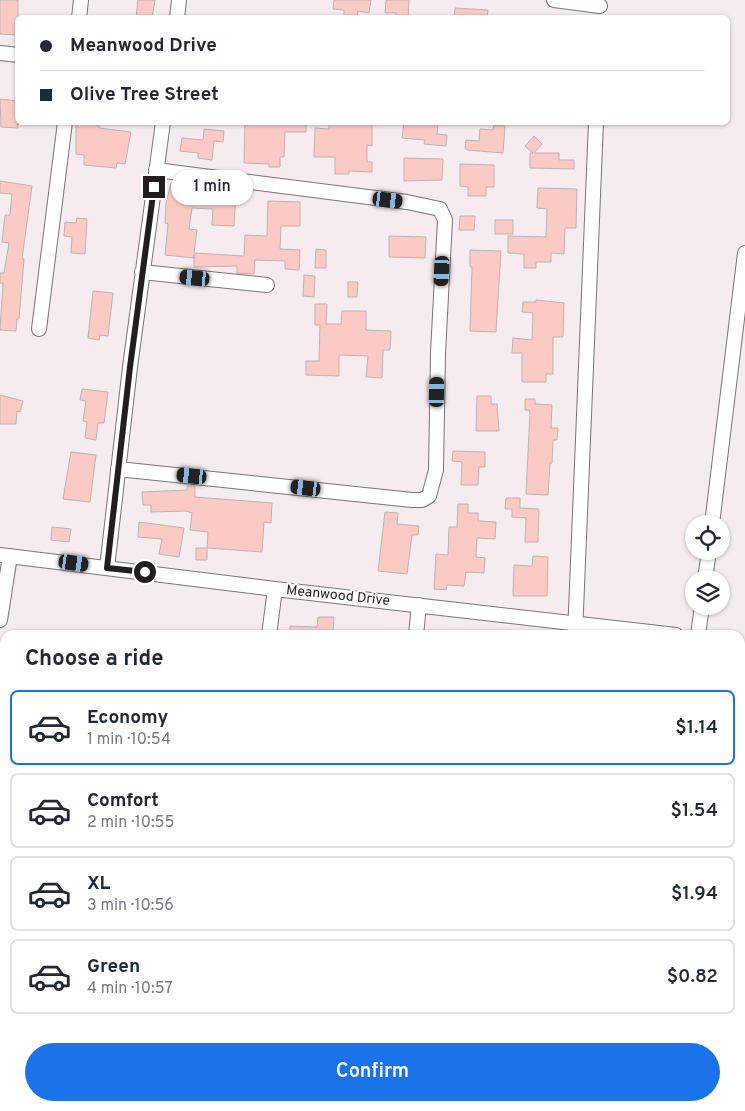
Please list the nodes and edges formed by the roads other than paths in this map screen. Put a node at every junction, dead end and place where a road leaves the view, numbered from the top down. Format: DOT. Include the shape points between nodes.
graph roads {
  1 [pos="81,0"];
  2 [pos="179,0"];
  3 [pos="554,0"];
  4 [pos="600,8"];
  5 [pos="79,15"];
  6 [pos="177,15"];
  7 [pos="0,53"];
  8 [pos="15,55"];
  9 [pos="65,125"];
  10 [pos="163,125"];
  11 [pos="596,125"];
  12 [pos="156,170"];
  13 [pos="745,253"];
  14 [pos="142,272"];
  15 [pos="267,285"];
  16 [pos="39,329"];
  17 [pos="118,469"];
  18 [pos="713,515"];
  19 [pos="5,555"];
  20 [pos="107,568"];
  21 [pos="275,589"];
  22 [pos="419,605"];
  23 [pos="701,615"];
  24 [pos="0,620"];
  25 [pos="575,629"];
  26 [pos="270,630"];
  27 [pos="416,630"];
  28 [pos="592,630"];
  29 [pos="699,630"];
  1 -- 5 [label="street"];
  2 -- 6 [label="street"];
  3 -- 4 [label="street"];
  7 -- 8 [label="street"];
  9 -- 16 [label="street"];
  10 -- 12 [label="street"];
  11 -- 25 [label="street"];
  12 -- 14 [label="street"];
  12 -- 17 [label="street" via="440,209 445,220 436,470 429,496 412,500"];
  13 -- 18 [label="street"];
  14 -- 15 [label="street"];
  14 -- 17 [label="street"];
  17 -- 20 [label="street"];
  19 -- 20 [label="street, Meanwood Drive"];
  19 -- 24 [label="street"];
  20 -- 21 [label="street, Meanwood Drive"];
  21 -- 22 [label="street, Meanwood Drive"];
  21 -- 26 [label="street"];
  22 -- 25 [label="street, Meanwood Drive"];
  22 -- 27 [label="street"];
  23 -- 29 [label="street"];
  25 -- 28 [label="street, Meanwood Drive"];
}
